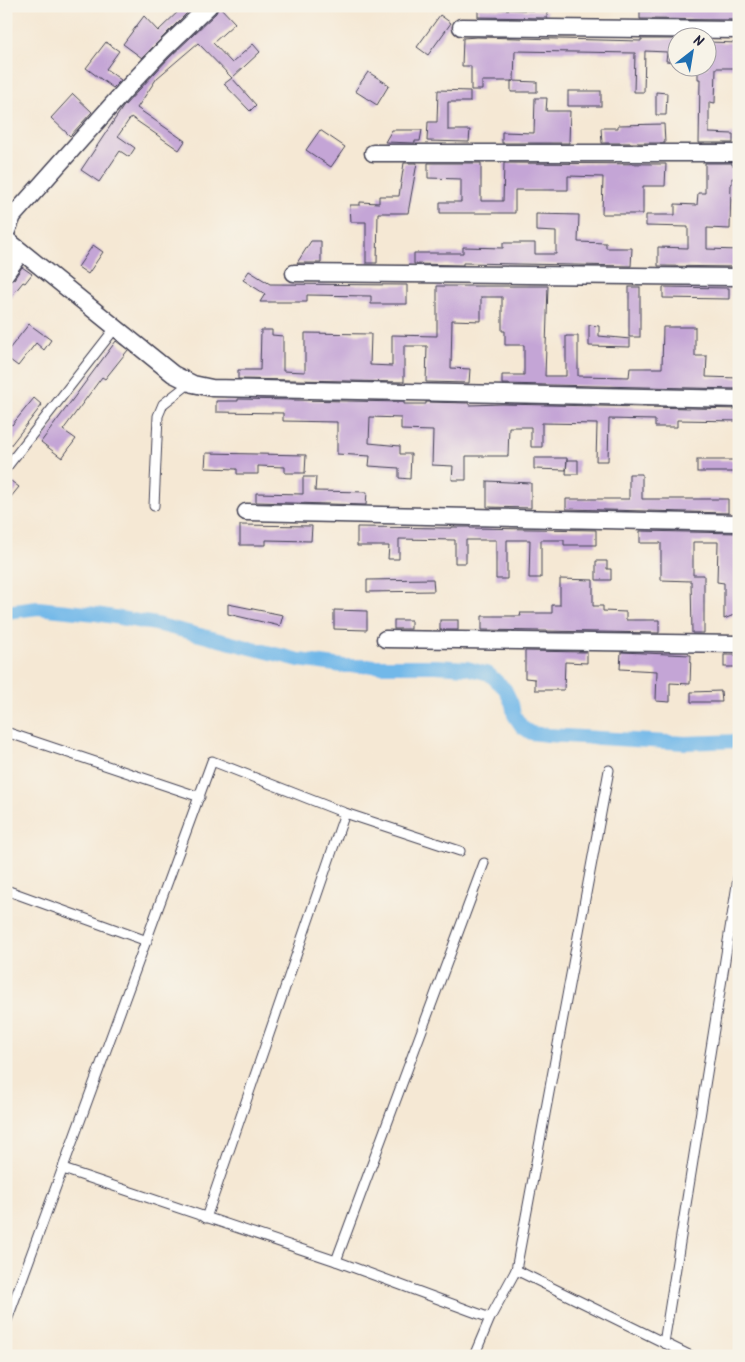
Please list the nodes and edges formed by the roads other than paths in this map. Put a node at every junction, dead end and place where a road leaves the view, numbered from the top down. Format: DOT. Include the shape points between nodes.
graph roads {
  1 [pos="209,6"];
  2 [pos="461,27"];
  3 [pos="739,30"];
  4 [pos="373,153"];
  5 [pos="739,154"];
  6 [pos="6,233"];
  7 [pos="6,239"];
  8 [pos="21,252"];
  9 [pos="6,273"];
  10 [pos="294,273"];
  11 [pos="739,277"];
  12 [pos="116,327"];
  13 [pos="190,383"];
  14 [pos="739,399"];
  15 [pos="6,468"];
  16 [pos="154,506"];
  17 [pos="246,512"];
  18 [pos="739,523"];
  19 [pos="385,639"];
  20 [pos="739,644"];
  21 [pos="6,732"];
  22 [pos="609,770"];
  23 [pos="200,796"];
  24 [pos="345,813"];
  25 [pos="460,851"];
  26 [pos="484,863"];
  27 [pos="739,872"];
  28 [pos="6,890"];
  29 [pos="147,941"];
  30 [pos="63,1169"];
  31 [pos="206,1218"];
  32 [pos="336,1261"];
  33 [pos="516,1270"];
  34 [pos="490,1318"];
  35 [pos="6,1323"];
  36 [pos="664,1343"];
  37 [pos="474,1356"];
  38 [pos="690,1356"];
  1 -- 6 [label="street" via="126,89 13,216"];
  2 -- 3 [label="street"];
  4 -- 5 [label="street"];
  7 -- 8 [label="street"];
  8 -- 9 [label="street"];
  8 -- 12 [label="street"];
  10 -- 11 [label="street"];
  12 -- 13 [label="street" via="173,374"];
  12 -- 15 [label="lane"];
  13 -- 14 [label="street" via="212,388"];
  13 -- 16 [label="lane" via="162,404 158,416"];
  17 -- 18 [label="street"];
  19 -- 20 [label="street"];
  21 -- 23 [label="lane"];
  22 -- 33 [label="lane"];
  23 -- 24 [label="lane" via="212,761"];
  23 -- 29 [label="lane"];
  24 -- 25 [label="lane"];
  24 -- 31 [label="lane"];
  26 -- 32 [label="lane"];
  27 -- 36 [label="lane"];
  28 -- 29 [label="lane"];
  29 -- 30 [label="lane"];
  30 -- 31 [label="lane"];
  30 -- 35 [label="lane"];
  31 -- 32 [label="lane"];
  32 -- 34 [label="lane"];
  33 -- 34 [label="lane"];
  33 -- 36 [label="lane"];
  34 -- 37 [label="lane"];
  36 -- 38 [label="lane"];
}
